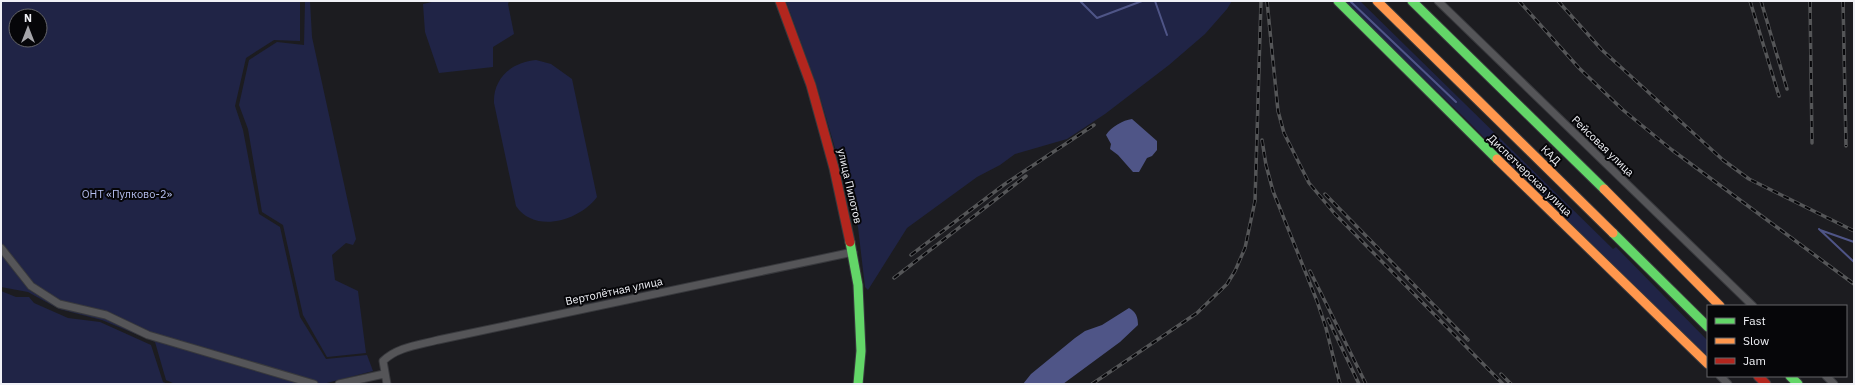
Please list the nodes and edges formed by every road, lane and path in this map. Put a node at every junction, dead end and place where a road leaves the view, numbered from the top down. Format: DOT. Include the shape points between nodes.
graph roads {
  1 [pos="780,1"];
  2 [pos="1338,1"];
  3 [pos="1377,1"];
  4 [pos="1412,1"];
  5 [pos="1438,1"];
  6 [pos="1,248"];
  7 [pos="852,252"];
  8 [pos="1719,305"];
  9 [pos="1752,305"];
  10 [pos="1707,326"];
  11 [pos="1707,363"];
  12 [pos="384,374"];
  13 [pos="314,384"];
  14 [pos="339,384"];
  15 [pos="387,384"];
  16 [pos="858,384"];
  1 -- 7 [label="main road, улица Пилотов" via="811,85 834,168"];
  2 -- 11 [label="main road, Диспетчерская улица"];
  3 -- 10 [label="main road, КАД"];
  4 -- 8 [label="main road, КАД"];
  5 -- 9 [label="street, Рейсовая улица"];
  6 -- 13 [label="street" via="31,286 59,304 106,315 148,335"];
  7 -- 12 [label="street, Вертолётная улица" via="438,340 395,352 384,361"];
  7 -- 16 [label="main road, улица Пилотов" via="861,324"];
  12 -- 14 [label="street"];
  12 -- 15 [label="street"];
}
